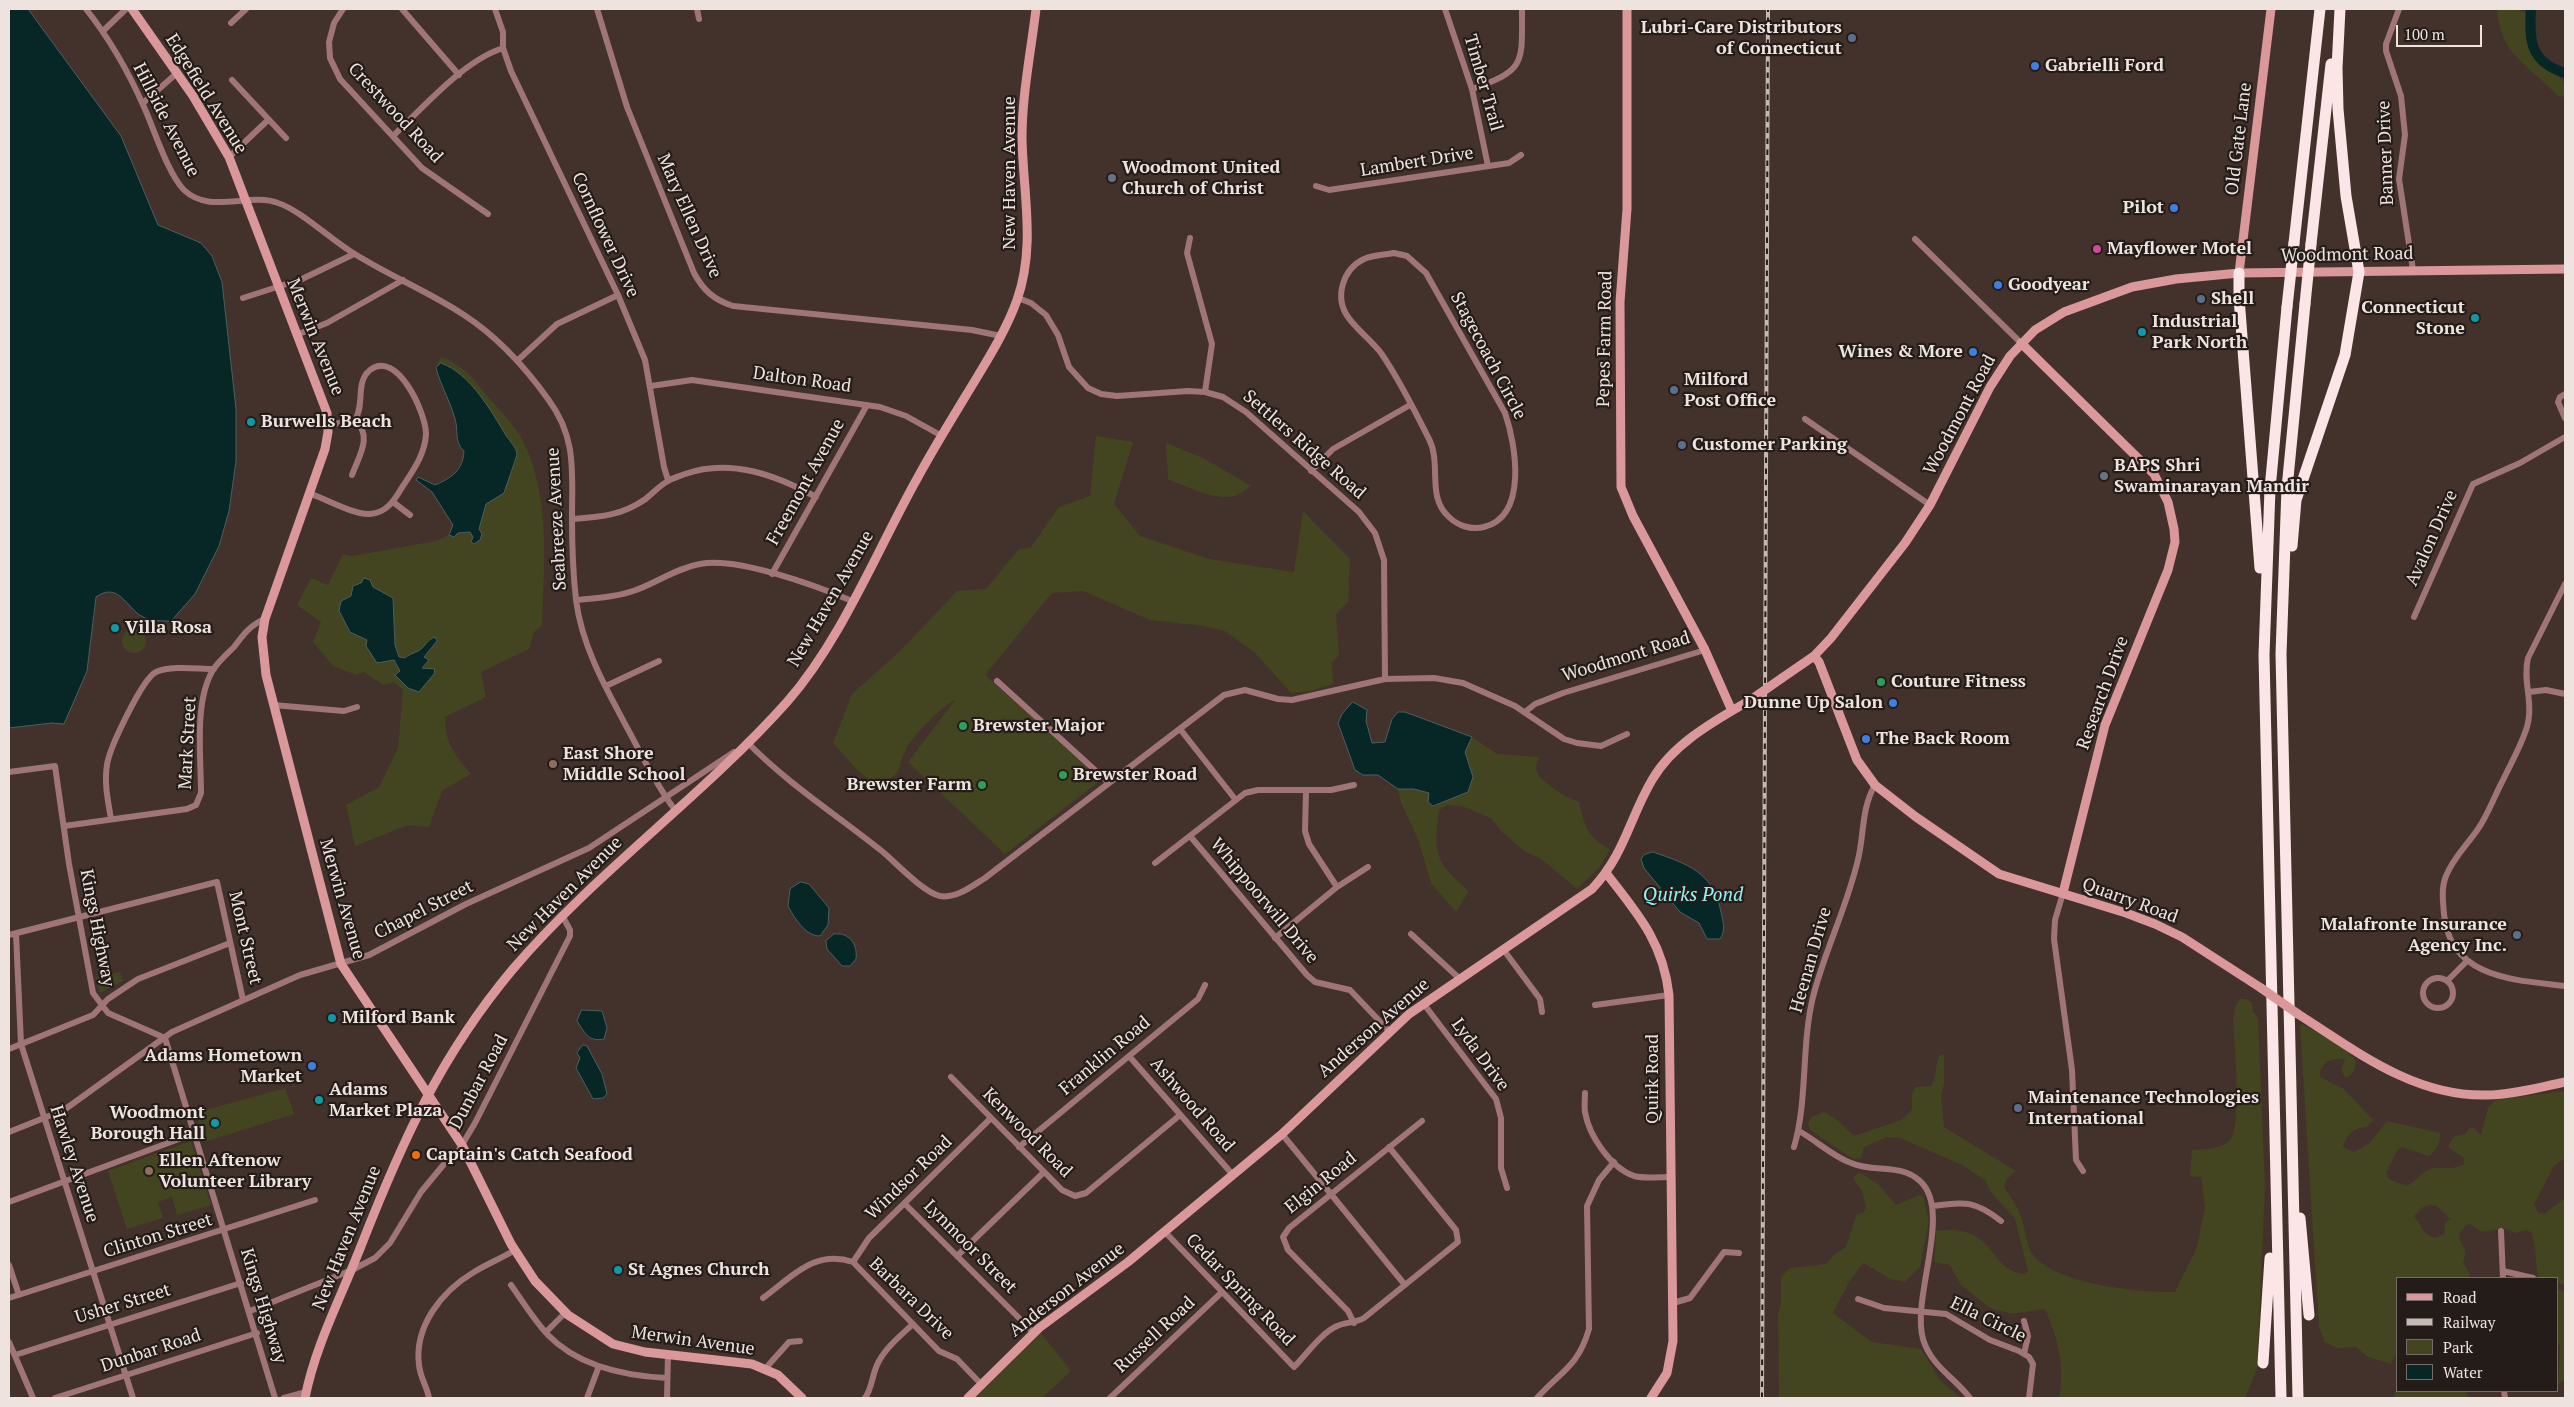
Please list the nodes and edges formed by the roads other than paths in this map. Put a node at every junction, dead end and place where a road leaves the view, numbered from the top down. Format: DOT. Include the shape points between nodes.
graph roads {
  1 [pos="86,9"];
  2 [pos="126,9"];
  3 [pos="132,9"];
  4 [pos="246,9"];
  5 [pos="343,9"];
  6 [pos="402,9"];
  7 [pos="495,9"];
  8 [pos="597,9"];
  9 [pos="697,9"];
  10 [pos="1036,9"];
  11 [pos="1444,9"];
  12 [pos="1522,9"];
  13 [pos="1627,9"];
  14 [pos="2271,9"];
  15 [pos="2320,9"];
  16 [pos="2339,9"];
  17 [pos="2399,9"];
  18 [pos="700,19"];
  19 [pos="231,24"];
  20 [pos="103,31"];
  21 [pos="503,48"];
  22 [pos="177,73"];
  23 [pos="459,75"];
  24 [pos="232,80"];
  25 [pos="1472,89"];
  26 [pos="142,103"];
  27 [pos="268,120"];
  28 [pos="393,136"];
  29 [pos="286,138"];
  30 [pos="1521,155"];
  31 [pos="229,157"];
  32 [pos="1488,166"];
  33 [pos="1316,186"];
  34 [pos="246,200"];
  35 [pos="488,214"];
  36 [pos="1190,238"];
  37 [pos="1915,238"];
  38 [pos="354,254"];
  39 [pos="2565,269"];
  40 [pos="2413,270"];
  41 [pos="2359,272"];
  42 [pos="2239,273"];
  43 [pos="403,280"];
  44 [pos="278,288"];
  45 [pos="618,295"];
  46 [pos="242,298"];
  47 [pos="1018,298"];
  48 [pos="296,335"];
  49 [pos="1001,336"];
  50 [pos="2021,344"];
  51 [pos="518,360"];
  52 [pos="651,386"];
  53 [pos="1205,392"];
  54 [pos="2565,394"];
  55 [pos="867,405"];
  56 [pos="1410,405"];
  57 [pos="2565,418"];
  58 [pos="1805,419"];
  59 [pos="355,420"];
  60 [pos="329,425"];
  61 [pos="942,436"];
  62 [pos="2565,437"];
  63 [pos="1311,471"];
  64 [pos="352,475"];
  65 [pos="668,480"];
  66 [pos="309,493"];
  67 [pos="816,497"];
  68 [pos="393,502"];
  69 [pos="1930,505"];
  70 [pos="410,516"];
  71 [pos="572,519"];
  72 [pos="772,574"];
  73 [pos="2565,584"];
  74 [pos="576,600"];
  75 [pos="852,601"];
  76 [pos="2414,617"];
  77 [pos="265,620"];
  78 [pos="2264,635"];
  79 [pos="1705,650"];
  80 [pos="1814,656"];
  81 [pos="659,661"];
  82 [pos="214,669"];
  83 [pos="2281,675"];
  84 [pos="1782,678"];
  85 [pos="1384,680"];
  86 [pos="997,681"];
  87 [pos="606,686"];
  88 [pos="2529,692"];
  89 [pos="2565,694"];
  90 [pos="273,705"];
  91 [pos="356,707"];
  92 [pos="1732,711"];
  93 [pos="1525,712"];
  94 [pos="1180,729"];
  95 [pos="1627,734"];
  96 [pos="747,742"];
  97 [pos="739,749"];
  98 [pos="9,772"];
  99 [pos="1108,782"];
  100 [pos="1354,785"];
  101 [pos="1875,785"];
  102 [pos="1306,791"];
  103 [pos="666,797"];
  104 [pos="1235,799"];
  105 [pos="675,810"];
  106 [pos="111,819"];
  107 [pos="64,826"];
  108 [pos="1190,836"];
  109 [pos="1155,863"];
  110 [pos="1368,867"];
  111 [pos="1606,873"];
  112 [pos="1338,887"];
  113 [pos="2063,894"];
  114 [pos="563,917"];
  115 [pos="79,918"];
  116 [pos="12,934"];
  117 [pos="1411,934"];
  118 [pos="1275,938"];
  119 [pos="230,942"];
  120 [pos="1503,949"];
  121 [pos="2467,961"];
  122 [pos="341,964"];
  123 [pos="1459,978"];
  124 [pos="2447,981"];
  125 [pos="1205,985"];
  126 [pos="2565,986"];
  127 [pos="1669,995"];
  128 [pos="243,1000"];
  129 [pos="1423,1003"];
  130 [pos="1595,1005"];
  131 [pos="102,1007"];
  132 [pos="1542,1012"];
  133 [pos="1390,1032"];
  134 [pos="165,1038"];
  135 [pos="20,1044"];
  136 [pos="9,1049"];
  137 [pos="1129,1056"];
  138 [pos="951,1077"];
  139 [pos="2565,1082"];
  140 [pos="1585,1093"];
  141 [pos="427,1094"];
  142 [pos="1180,1116"];
  143 [pos="2291,1117"];
  144 [pos="991,1118"];
  145 [pos="44,1119"];
  146 [pos="1422,1120"];
  147 [pos="1799,1131"];
  148 [pos="9,1132"];
  149 [pos="195,1133"];
  150 [pos="1282,1134"];
  151 [pos="462,1145"];
  152 [pos="1020,1147"];
  153 [pos="1389,1147"];
  154 [pos="1794,1148"];
  155 [pos="2275,1159"];
  156 [pos="1614,1162"];
  157 [pos="2083,1171"];
  158 [pos="1044,1172"];
  159 [pos="1233,1175"];
  160 [pos="1670,1177"];
  161 [pos="65,1181"];
  162 [pos="1507,1188"];
  163 [pos="1331,1195"];
  164 [pos="315,1200"];
  165 [pos="9,1202"];
  166 [pos="905,1204"];
  167 [pos="1934,1206"];
  168 [pos="2001,1222"];
  169 [pos="225,1230"];
  170 [pos="2501,1231"];
  171 [pos="1165,1232"];
  172 [pos="515,1250"];
  173 [pos="1739,1253"];
  174 [pos="957,1256"];
  175 [pos="853,1262"];
  176 [pos="9,1265"];
  177 [pos="352,1270"];
  178 [pos="93,1271"];
  179 [pos="2503,1271"];
  180 [pos="2503,1277"];
  181 [pos="2529,1277"];
  182 [pos="241,1284"];
  183 [pos="511,1285"];
  184 [pos="1404,1285"];
  185 [pos="1221,1293"];
  186 [pos="19,1295"];
  187 [pos="9,1298"];
  188 [pos="763,1298"];
  189 [pos="1858,1299"];
  190 [pos="1673,1302"];
  191 [pos="1921,1310"];
  192 [pos="250,1311"];
  193 [pos="565,1313"];
  194 [pos="2309,1316"];
  195 [pos="2024,1321"];
  196 [pos="1354,1323"];
  197 [pos="110,1324"];
  198 [pos="913,1324"];
  199 [pos="546,1332"];
  200 [pos="257,1333"];
  201 [pos="1034,1333"];
  202 [pos="800,1341"];
  203 [pos="9,1342"];
  204 [pos="668,1354"];
  205 [pos="2024,1354"];
  206 [pos="15,1355"];
  207 [pos="2263,1363"];
  208 [pos="599,1366"];
  209 [pos="765,1369"];
  210 [pos="125,1375"];
  211 [pos="667,1378"];
  212 [pos="982,1385"];
  213 [pos="305,1395"];
  214 [pos="33,1398"];
  215 [pos="55,1398"];
  216 [pos="133,1398"];
  217 [pos="275,1398"];
  218 [pos="284,1398"];
  219 [pos="429,1398"];
  220 [pos="587,1398"];
  221 [pos="667,1398"];
  222 [pos="802,1398"];
  223 [pos="865,1398"];
  224 [pos="968,1398"];
  225 [pos="1110,1398"];
  226 [pos="1537,1398"];
  227 [pos="1651,1398"];
  228 [pos="1970,1398"];
  229 [pos="2029,1398"];
  230 [pos="2281,1398"];
  231 [pos="2298,1398"];
  1 -- 20 [label="street, Hillside Avenue"];
  2 -- 20 [label="street"];
  3 -- 22 [label="main road, Edgefield Avenue"];
  4 -- 19 [label="street"];
  5 -- 28 [label="street, Crestwood Road" via="330,36 333,66 340,80"];
  6 -- 23 [label="street"];
  7 -- 21 [label="street, Cornflower Drive" via="503,32"];
  8 -- 49 [label="street, Mary Ellen Drive" via="638,137 694,273 707,293 733,306 972,330"];
  9 -- 18 [label="street"];
  10 -- 47 [label="main road, New Haven Avenue" via="1022,130 1028,224"];
  11 -- 25 [label="street, Timber Trail"];
  12 -- 25 [label="street" via="1522,46 1516,65 1500,79"];
  13 -- 79 [label="main road, Pepes Farm Road" via="1627,209 1620,302 1619,476 1626,503"];
  14 -- 42 [label="main road, Old Gate Lane"];
  15 -- 78 [label="highway, bridge" via="2270,496"];
  16 -- 41 [label="highway" via="2338,109 2346,196"];
  16 -- 83 [label="highway, bridge" via="2304,304 2287,488"];
  17 -- 40 [label="street, Banner Drive" via="2386,51 2401,96 2405,135 2399,179"];
  20 -- 26 [label="street, Hillside Avenue"];
  21 -- 23 [label="street" via="489,52"];
  21 -- 45 [label="street, Cornflower Drive" via="515,80"];
  22 -- 26 [label="street"];
  22 -- 31 [label="main road, Edgefield Avenue"];
  23 -- 28 [label="street"];
  24 -- 27 [label="street"];
  25 -- 32 [label="street, Timber Trail"];
  26 -- 34 [label="street, Hillside Avenue" via="184,189 202,200"];
  27 -- 29 [label="street"];
  27 -- 31 [label="street"];
  28 -- 35 [label="street, Crestwood Road" via="435,178"];
  30 -- 32 [label="street, Lambert Drive" via="1509,163"];
  31 -- 34 [label="main road, Edgefield Avenue"];
  32 -- 33 [label="street, Lambert Drive" via="1329,190"];
  34 -- 38 [label="street, Seabreeze Avenue" via="255,198 283,205"];
  34 -- 44 [label="main road, Merwin Avenue"];
  36 -- 53 [label="street" via="1187,253 1212,344"];
  37 -- 50 [label="street"];
  38 -- 43 [label="street, Seabreeze Avenue"];
  38 -- 44 [label="street"];
  39 -- 40 [label="main road, Woodmont Road"];
  40 -- 41 [label="main road, Woodmont Road"];
  41 -- 42 [label="main road, Woodmont Road"];
  41 -- 83 [label="highway" via="2345,355 2296,500"];
  42 -- 50 [label="main road, Woodmont Road" via="2132,287 2064,312 2042,324"];
  42 -- 78 [label="highway"];
  43 -- 48 [label="street" via="327,323"];
  43 -- 51 [label="street, Seabreeze Avenue" via="466,316"];
  44 -- 46 [label="street"];
  44 -- 48 [label="main road, Merwin Avenue"];
  45 -- 51 [label="street" via="557,324"];
  45 -- 52 [label="street, Cornflower Drive" via="645,360"];
  47 -- 49 [label="main road, New Haven Avenue"];
  47 -- 53 [label="street, Settlers Ridge Road" via="1031,303 1046,316 1058,335 1069,367 1094,391 1117,396"];
  48 -- 60 [label="main road, Merwin Avenue" via="324,403"];
  49 -- 61 [label="main road, New Haven Avenue"];
  50 -- 69 [label="main road, Woodmont Road" via="2000,369"];
  50 -- 113 [label="main road, Research Drive" via="2154,474 2166,497 2174,529 2174,549 2168,570 2105,725"];
  51 -- 71 [label="street, Seabreeze Avenue" via="555,409 568,436 572,458"];
  52 -- 55 [label="street, Dalton Road" via="692,380"];
  52 -- 65 [label="street, Cornflower Drive"];
  53 -- 63 [label="street, Settlers Ridge Road" via="1238,406"];
  54 -- 57 [label="street" via="2558,402"];
  55 -- 61 [label="street, Dalton Road" via="894,411"];
  55 -- 67 [label="street, Freemont Avenue"];
  56 -- 56 [label="street, Stagecoach Circle" via="1433,446 1436,496 1444,512 1455,522 1468,527 1486,526 1499,519 1509,508 1514,493 1513,439 1505,413 1426,273 1407,256 1394,253 1368,258 1345,278 1340,296 1342,307 1382,354"];
  56 -- 63 [label="street" via="1333,449"];
  58 -- 69 [label="street"];
  59 -- 60 [label="street"];
  59 -- 64 [label="street" via="364,430 365,438"];
  59 -- 68 [label="street" via="364,378 377,367 390,367 399,374 421,410 426,428 424,446"];
  60 -- 66 [label="main road, Merwin Avenue" via="325,449"];
  61 -- 75 [label="main road, New Haven Avenue"];
  62 -- 76 [label="street, Avalon Drive" via="2473,484"];
  63 -- 85 [label="street, Settlers Ridge Road" via="1362,516 1381,546 1384,567"];
  65 -- 67 [label="street" via="712,468 739,469 784,480"];
  65 -- 71 [label="street" via="626,511 599,518"];
  66 -- 68 [label="street" via="366,514 379,512"];
  66 -- 77 [label="main road, Merwin Avenue"];
  67 -- 72 [label="street, Freemont Avenue"];
  68 -- 70 [label="street"];
  69 -- 80 [label="main road, Woodmont Road" via="1888,565"];
  71 -- 74 [label="street, Seabreeze Avenue"];
  72 -- 74 [label="street" via="742,565 702,563 623,594"];
  72 -- 75 [label="street"];
  73 -- 88 [label="street" via="2530,652 2526,670"];
  74 -- 87 [label="street, Seabreeze Avenue" via="586,642"];
  75 -- 96 [label="main road, New Haven Avenue" via="813,668"];
  77 -- 82 [label="street" via="251,626"];
  77 -- 90 [label="main road, Merwin Avenue" via="263,662"];
  78 -- 155 [label="highway"];
  79 -- 92 [label="main road, Woodmont Road"];
  79 -- 93 [label="street, Woodmont Road" via="1563,693 1535,704"];
  80 -- 84 [label="main road, Woodmont Road"];
  80 -- 101 [label="main road, Quarry Road" via="1857,760"];
  81 -- 87 [label="street"];
  82 -- 106 [label="street" via="161,671 147,680 107,763 106,786"];
  82 -- 106 [label="street, Mark Street" via="202,703 201,793 198,802 187,809"];
  83 -- 143 [label="highway"];
  84 -- 92 [label="main road, Anderson Avenue, bridge"];
  85 -- 93 [label="street" via="1454,680"];
  85 -- 94 [label="street" via="1292,700 1238,690 1224,695"];
  86 -- 99 [label="street"];
  87 -- 103 [label="street, Seabreeze Avenue"];
  88 -- 89 [label="street" via="2546,690"];
  88 -- 121 [label="street" via="2530,713 2521,741 2483,820 2457,856 2445,880 2445,925"];
  90 -- 91 [label="street" via="344,711"];
  90 -- 122 [label="main road, Merwin Avenue"];
  92 -- 111 [label="main road, Anderson Avenue" via="1679,747 1667,759 1651,781 1621,850"];
  93 -- 95 [label="street" via="1564,740 1577,743 1601,746"];
  94 -- 99 [label="street"];
  94 -- 104 [label="street"];
  96 -- 97 [label="main road, New Haven Avenue"];
  96 -- 99 [label="street" via="794,786 932,892 943,896 959,893 985,878"];
  97 -- 103 [label="street, Chapel Street"];
  97 -- 105 [label="main road, New Haven Avenue"];
  98 -- 107 [label="street, Kings Highway" via="55,766"];
  100 -- 102 [label="street"];
  101 -- 113 [label="main road, Quarry Road" via="1999,874"];
  101 -- 147 [label="street, Heenan Drive" via="1867,801 1859,856 1813,996"];
  102 -- 104 [label="street" via="1258,790"];
  102 -- 112 [label="street" via="1305,831 1308,844"];
  103 -- 105 [label="street, Seabreeze Avenue"];
  103 -- 122 [label="street, Chapel Street" via="588,848 466,904 379,950"];
  104 -- 108 [label="street"];
  105 -- 114 [label="main road, New Haven Avenue"];
  106 -- 107 [label="street, Mark Street"];
  107 -- 115 [label="street, Kings Highway"];
  108 -- 109 [label="street"];
  108 -- 118 [label="street, Whippoorwill Drive"];
  110 -- 112 [label="street"];
  111 -- 120 [label="main road, Anderson Avenue" via="1592,889"];
  111 -- 127 [label="main road, Quirk Road" via="1650,932 1662,957"];
  112 -- 118 [label="street"];
  113 -- 139 [label="main road, Quarry Road, bridge" via="2126,913 2169,931 2384,1068 2415,1082 2440,1090 2476,1095 2495,1095"];
  113 -- 157 [label="street, Research Drive" via="2055,920 2054,939 2072,1070 2076,1160"];
  114 -- 141 [label="main road, New Haven Avenue" via="516,966 486,1004"];
  114 -- 151 [label="street, Dunbar Road" via="570,930 567,943"];
  115 -- 116 [label="street"];
  115 -- 119 [label="street, Mont Street" via="217,882"];
  115 -- 131 [label="street, Kings Highway" via="90,979"];
  116 -- 135 [label="street, Hawley Avenue"];
  117 -- 123 [label="street"];
  118 -- 133 [label="street, Whippoorwill Drive" via="1306,975 1315,982 1350,990"];
  119 -- 128 [label="street, Mont Street"];
  119 -- 131 [label="street" via="138,979 108,999"];
  120 -- 123 [label="main road, Anderson Avenue"];
  120 -- 132 [label="street" via="1540,999"];
  121 -- 124 [label="street"];
  121 -- 126 [label="street" via="2497,977"];
  122 -- 128 [label="street, Chapel Street" via="300,976"];
  122 -- 141 [label="main road, Merwin Avenue"];
  123 -- 129 [label="main road, Anderson Avenue"];
  124 -- 124 [label="street" via="2436,978 2426,985 2424,996 2430,1006 2441,1008 2451,1002 2453,991"];
  125 -- 137 [label="street, Franklin Road" via="1198,999"];
  127 -- 130 [label="street"];
  127 -- 160 [label="main road, Quirk Road"];
  128 -- 134 [label="street, Chapel Street"];
  129 -- 133 [label="main road, Anderson Avenue"];
  129 -- 162 [label="street, Lyda Drive" via="1496,1098 1501,1118 1501,1168"];
  131 -- 134 [label="street, Kings Highway" via="113,1016"];
  131 -- 135 [label="street" via="93,1015"];
  133 -- 150 [label="main road, Anderson Avenue"];
  134 -- 145 [label="street, Chapel Street" via="64,1110"];
  134 -- 149 [label="street, Kings Highway"];
  135 -- 136 [label="street"];
  135 -- 145 [label="street, Hawley Avenue"];
  137 -- 142 [label="street, Ashwood Road"];
  137 -- 152 [label="street, Franklin Road"];
  138 -- 144 [label="street, Kenwood Road"];
  140 -- 156 [label="street" via="1585,1113 1592,1133"];
  141 -- 151 [label="main road, Merwin Avenue"];
  141 -- 177 [label="main road, New Haven Avenue" via="388,1178"];
  142 -- 158 [label="street, Kenwood Road" via="1084,1195 1066,1192"];
  142 -- 159 [label="street, Ashwood Road"];
  143 -- 194 [label="highway"];
  143 -- 231 [label="highway"];
  144 -- 152 [label="street, Kenwood Road"];
  144 -- 166 [label="street, Windsor Road"];
  145 -- 148 [label="street, Chapel Street"];
  145 -- 161 [label="street, Hawley Avenue"];
  146 -- 153 [label="street, Elgin Road"];
  147 -- 154 [label="street, Heenan Drive"];
  147 -- 167 [label="street" via="1850,1163 1891,1168 1913,1176 1925,1186"];
  149 -- 161 [label="street"];
  149 -- 169 [label="street, Kings Highway"];
  150 -- 159 [label="main road, Anderson Avenue"];
  150 -- 163 [label="street"];
  151 -- 172 [label="main road, Merwin Avenue"];
  151 -- 177 [label="street, Dunbar Road" via="421,1192 390,1243 375,1258"];
  152 -- 158 [label="street, Kenwood Road"];
  153 -- 163 [label="street, Elgin Road"];
  153 -- 184 [label="street" via="1456,1230 1459,1239 1455,1247"];
  155 -- 207 [label="highway"];
  155 -- 230 [label="highway"];
  156 -- 160 [label="street" via="1638,1177"];
  156 -- 226 [label="street" via="1599,1180 1587,1206 1588,1329 1583,1348 1570,1367"];
  158 -- 174 [label="street"];
  159 -- 171 [label="main road, Anderson Avenue"];
  160 -- 190 [label="main road, Quirk Road"];
  161 -- 165 [label="street"];
  161 -- 178 [label="street, Hawley Avenue"];
  163 -- 184 [label="street"];
  163 -- 196 [label="street, Elgin Road" via="1287,1230 1284,1242 1348,1312"];
  164 -- 169 [label="street, Clinton Street"];
  166 -- 174 [label="street, Lynmoor Street"];
  166 -- 175 [label="street, Windsor Road" via="862,1246"];
  167 -- 168 [label="street" via="1967,1202"];
  167 -- 191 [label="street"];
  169 -- 178 [label="street, Clinton Street"];
  169 -- 182 [label="street, Kings Highway"];
  170 -- 179 [label="street"];
  171 -- 185 [label="street, Cedar Spring Road"];
  171 -- 201 [label="main road, Anderson Avenue"];
  172 -- 193 [label="main road, Merwin Avenue" via="535,1281"];
  172 -- 219 [label="street" via="456,1284 433,1310 422,1335 418,1355"];
  173 -- 190 [label="street" via="1724,1252 1690,1298"];
  174 -- 201 [label="street, Lynmoor Street"];
  175 -- 188 [label="street, Barbara Drive" via="834,1258 815,1261"];
  175 -- 198 [label="street, Barbara Drive"];
  176 -- 186 [label="street"];
  177 -- 192 [label="street, Dunbar Road"];
  177 -- 213 [label="main road, New Haven Avenue" via="314,1363"];
  178 -- 186 [label="street, Clinton Street"];
  178 -- 197 [label="street, Hawley Avenue"];
  179 -- 180 [label="street"];
  179 -- 181 [label="street"];
  182 -- 192 [label="street, Kings Highway"];
  182 -- 197 [label="street, Usher Street"];
  183 -- 199 [label="street"];
  184 -- 196 [label="street"];
  185 -- 196 [label="street, Cedar Spring Road" via="1294,1367 1335,1326"];
  185 -- 225 [label="street, Russell Road"];
  186 -- 187 [label="street, Clinton Street"];
  189 -- 191 [label="street, Ella Circle" via="1884,1308"];
  190 -- 227 [label="main road, Quirk Road" via="1670,1366"];
  191 -- 205 [label="street, Ella Circle" via="1946,1314 1990,1340"];
  191 -- 228 [label="street" via="1921,1330 1929,1354"];
  192 -- 200 [label="street, Kings Highway"];
  193 -- 199 [label="street"];
  193 -- 204 [label="main road, Merwin Avenue" via="613,1344 636,1351"];
  195 -- 205 [label="street" via="2028,1336"];
  197 -- 206 [label="street, Usher Street"];
  197 -- 210 [label="street, Hawley Avenue"];
  198 -- 212 [label="street, Barbara Drive" via="939,1350 957,1359"];
  198 -- 223 [label="street" via="882,1357"];
  199 -- 208 [label="street"];
  200 -- 210 [label="street, Dunbar Road"];
  200 -- 217 [label="street, Kings Highway"];
  201 -- 212 [label="main road, Anderson Avenue"];
  202 -- 209 [label="street" via="790,1342"];
  203 -- 206 [label="street"];
  204 -- 209 [label="main road, Merwin Avenue" via="738,1362"];
  204 -- 211 [label="street"];
  205 -- 229 [label="street, Ella Circle" via="2033,1364"];
  206 -- 214 [label="street"];
  208 -- 211 [label="street" via="626,1374"];
  208 -- 220 [label="street"];
  209 -- 222 [label="main road, Merwin Avenue" via="778,1375"];
  210 -- 215 [label="street, Dunbar Road"];
  210 -- 216 [label="street, Hawley Avenue"];
  211 -- 221 [label="street"];
  212 -- 224 [label="main road, Anderson Avenue"];
  213 -- 218 [label="street"];
}
